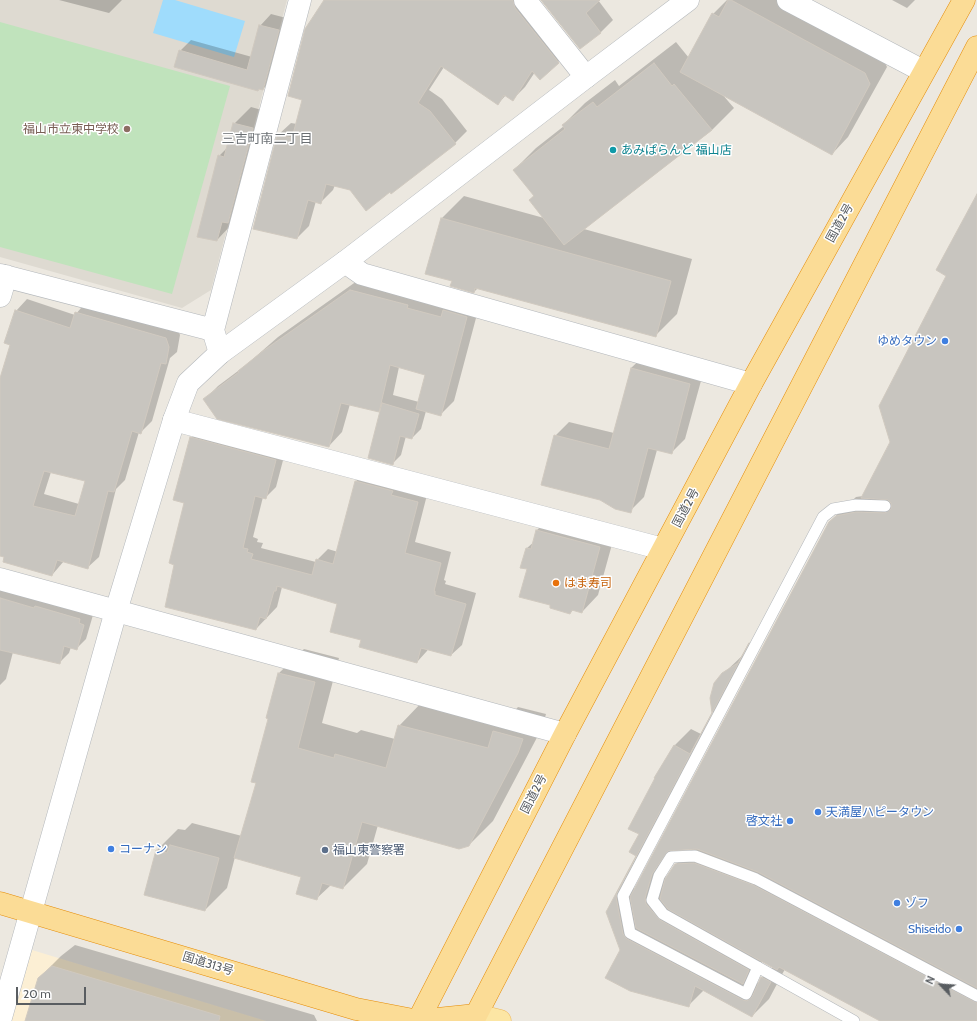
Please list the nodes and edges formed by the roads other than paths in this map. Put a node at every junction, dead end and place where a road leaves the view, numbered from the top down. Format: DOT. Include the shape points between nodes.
graph roads {
  1 [pos="300,0"];
  2 [pos="525,0"];
  3 [pos="688,0"];
  4 [pos="788,0"];
  5 [pos="964,0"];
  6 [pos="977,47"];
  7 [pos="923,71"];
  8 [pos="586,77"];
  9 [pos="346,262"];
  10 [pos="2,282"];
  11 [pos="213,330"];
  12 [pos="220,352"];
  13 [pos="751,384"];
  14 [pos="174,420"];
  15 [pos="885,506"];
  16 [pos="664,549"];
  17 [pos="0,579"];
  18 [pos="116,611"];
  19 [pos="565,734"];
  20 [pos="0,903"];
  21 [pos="31,911"];
  22 [pos="758,967"];
  23 [pos="977,996"];
  24 [pos="474,1018"];
  25 [pos="0,1021"];
  26 [pos="418,1021"];
  27 [pos="500,1021"];
  28 [pos="854,1021"];
  1 -- 11 [label="street"];
  2 -- 8 [label="street"];
  3 -- 8 [label="street"];
  4 -- 7 [label="street"];
  5 -- 7 [label="highway, 国道2号"];
  6 -- 24 [label="highway"];
  7 -- 13 [label="highway, 国道2号"];
  8 -- 9 [label="street"];
  9 -- 12 [label="street"];
  9 -- 13 [label="street" via="362,274"];
  10 -- 11 [label="street"];
  11 -- 12 [label="street"];
  12 -- 14 [label="street" via="188,383"];
  13 -- 16 [label="highway, 国道2号"];
  14 -- 16 [label="street"];
  14 -- 18 [label="street"];
  15 -- 22 [label="lane" via="856,505 833,509 823,516 623,896 630,933 746,994"];
  16 -- 19 [label="highway, 国道2号"];
  17 -- 18 [label="street"];
  18 -- 19 [label="street"];
  18 -- 21 [label="street"];
  19 -- 26 [label="highway, 国道2号"];
  20 -- 21 [label="highway, 国道313号"];
  21 -- 25 [label="street"];
  21 -- 26 [label="highway, 国道313号" via="356,1009"];
  22 -- 23 [label="lane" via="663,914 652,900 660,876 671,857 695,856 756,879"];
  22 -- 28 [label="lane"];
  24 -- 26 [label="highway, 国道313号"];
  24 -- 27 [label="main road"];
}
